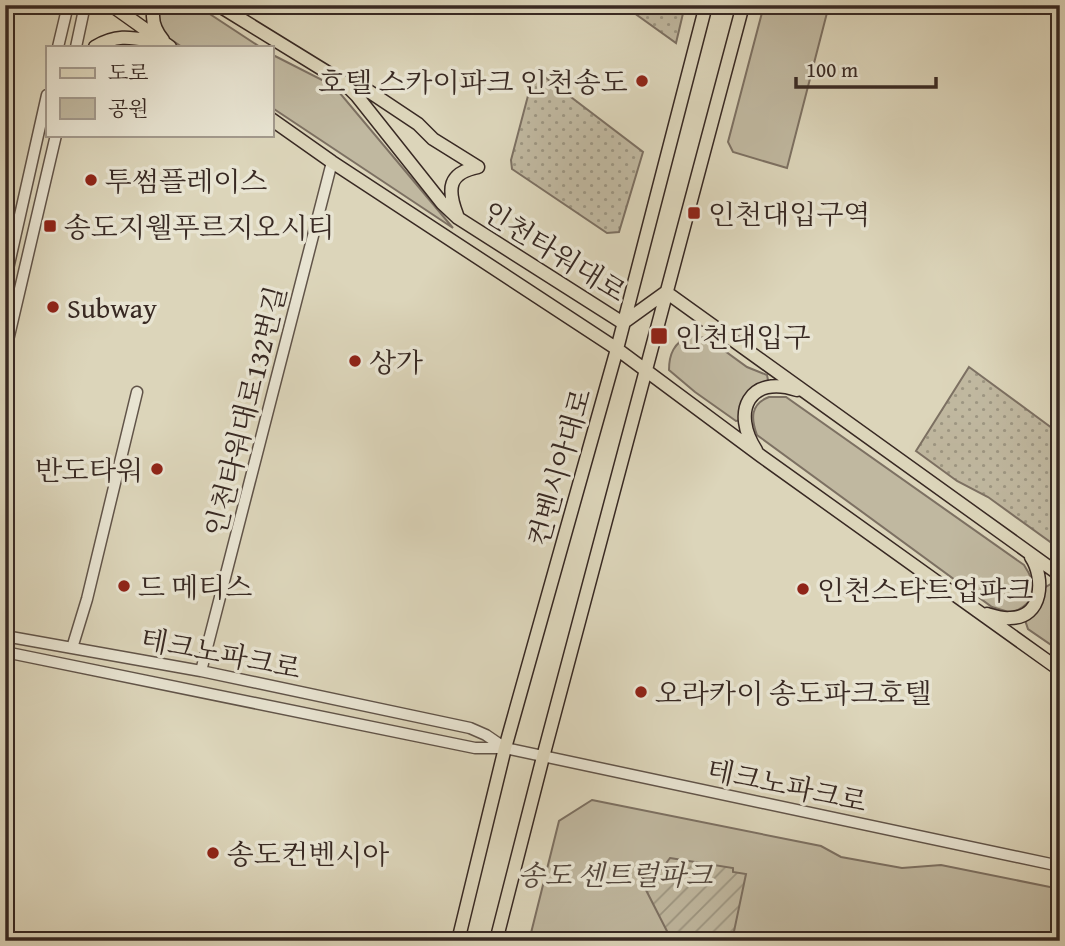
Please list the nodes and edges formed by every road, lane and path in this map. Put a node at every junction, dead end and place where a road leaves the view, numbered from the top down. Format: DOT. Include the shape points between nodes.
graph roads {
  1 [pos="68,5"];
  2 [pos="85,5"];
  3 [pos="111,5"];
  4 [pos="155,5"];
  5 [pos="218,5"];
  6 [pos="706,5"];
  7 [pos="743,5"];
  8 [pos="58,46"];
  9 [pos="76,46"];
  10 [pos="97,46"];
  11 [pos="168,46"];
  12 [pos="343,82"];
  13 [pos="46,99"];
  14 [pos="273,120"];
  15 [pos="56,136"];
  16 [pos="332,162"];
  17 [pos="458,218"];
  18 [pos="5,282"];
  19 [pos="666,292"];
  20 [pos="623,323"];
  21 [pos="617,349"];
  22 [pos="5,354"];
  23 [pos="645,371"];
  24 [pos="137,392"];
  25 [pos="810,395"];
  26 [pos="761,456"];
  27 [pos="1026,551"];
  28 [pos="1060,575"];
  29 [pos="977,611"];
  30 [pos="5,636"];
  31 [pos="72,648"];
  32 [pos="5,652"];
  33 [pos="1060,670"];
  34 [pos="201,671"];
  35 [pos="505,748"];
  36 [pos="542,757"];
  37 [pos="1060,866"];
  38 [pos="458,941"];
  39 [pos="496,941"];
  1 -- 8 [label="street"];
  2 -- 9 [label="street"];
  3 -- 11 [label="main road"];
  4 -- 11 [label="main road" via="156,30"];
  5 -- 12 [label="main road, 인천타워대로"];
  6 -- 20 [label="main road, 컨벤시아대로"];
  7 -- 19 [label="main road, 컨벤시아대로"];
  10 -- 11 [label="main road" via="121,36"];
  12 -- 17 [label="main road, 인천타워대로"];
  12 -- 17 [label="main road" via="367,90 458,154 463,166 450,191"];
  13 -- 18 [label="street"];
  14 -- 16 [label="main road, 인천타워대로"];
  15 -- 22 [label="street"];
  16 -- 21 [label="main road, 인천타워대로"];
  16 -- 34 [label="street, 인천타워대로132번길"];
  17 -- 20 [label="main road, 인천타워대로"];
  19 -- 20 [label="main road, 인천타워대로"];
  19 -- 23 [label="main road, 컨벤시아대로"];
  19 -- 25 [label="main road, 인천타워대로"];
  20 -- 21 [label="main road, 컨벤시아대로"];
  21 -- 23 [label="main road, 인천타워대로"];
  21 -- 35 [label="main road, 컨벤시아대로"];
  23 -- 26 [label="main road, 인천타워대로"];
  23 -- 36 [label="main road, 컨벤시아대로"];
  24 -- 31 [label="street"];
  25 -- 26 [label="main road" via="777,385 753,395 745,407 744,421"];
  25 -- 27 [label="main road, 인천타워대로"];
  26 -- 29 [label="main road, 인천타워대로"];
  27 -- 28 [label="main road, 인천타워대로"];
  27 -- 29 [label="main road" via="1041,581 1031,608 1011,619"];
  29 -- 33 [label="main road, 인천타워대로"];
  30 -- 31 [label="street, 테크노파크로"];
  31 -- 34 [label="street, 테크노파크로"];
  32 -- 35 [label="street, 테크노파크로" via="475,748"];
  34 -- 35 [label="street, 테크노파크로" via="470,728"];
  35 -- 36 [label="street, 테크노파크로"];
  35 -- 38 [label="main road, 컨벤시아대로"];
  36 -- 37 [label="street, 테크노파크로"];
  36 -- 39 [label="main road, 컨벤시아대로"];
}
